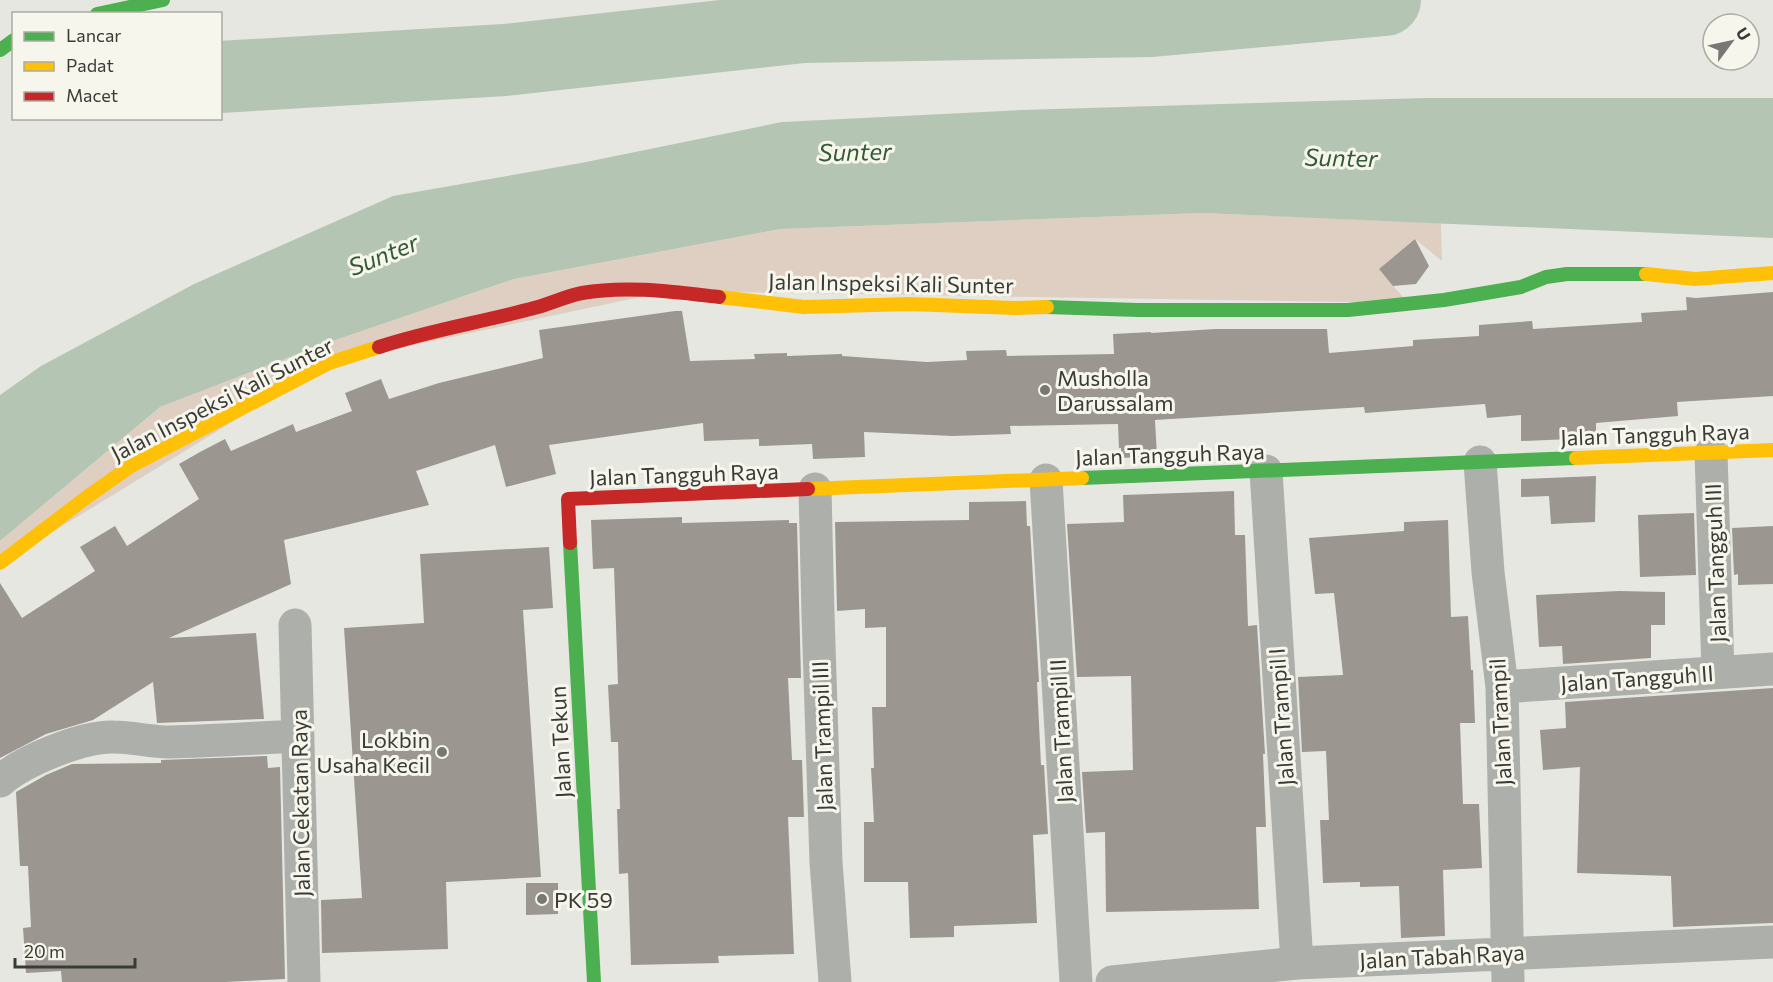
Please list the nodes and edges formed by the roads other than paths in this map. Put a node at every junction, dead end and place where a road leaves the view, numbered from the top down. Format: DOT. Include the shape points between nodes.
graph roads {
  1 [pos="163,0"];
  2 [pos="106,12"];
  3 [pos="1773,273"];
  4 [pos="1773,450"];
  5 [pos="1711,453"];
  6 [pos="1480,462"];
  7 [pos="1266,471"];
  8 [pos="1046,480"];
  9 [pos="815,489"];
  10 [pos="568,499"];
  11 [pos="0,564"];
  12 [pos="295,625"];
  13 [pos="1773,669"];
  14 [pos="1718,672"];
  15 [pos="1502,687"];
  16 [pos="298,736"];
  17 [pos="0,782"];
  18 [pos="1773,942"];
  19 [pos="1297,963"];
  20 [pos="1508,967"];
  21 [pos="304,982"];
  22 [pos="594,982"];
  23 [pos="835,982"];
  24 [pos="1076,982"];
  25 [pos="1112,982"];
  1 -- 2 [label="main road"];
  3 -- 11 [label="main road, Jalan Inspeksi Kali Sunter" via="1695,279 1650,274 1567,274 1521,287 1444,300 1348,310 909,304 804,307 669,291 582,293 413,336 329,363 132,466"];
  4 -- 5 [label="main road, Jalan Tangguh Raya"];
  5 -- 6 [label="main road, Jalan Tangguh Raya"];
  5 -- 14 [label="street, Jalan Tangguh III"];
  6 -- 7 [label="main road, Jalan Tangguh Raya"];
  6 -- 15 [label="street, Jalan Trampil"];
  7 -- 8 [label="main road, Jalan Tangguh Raya"];
  7 -- 19 [label="street, Jalan Trampil I"];
  8 -- 9 [label="main road, Jalan Tangguh Raya"];
  8 -- 24 [label="street, Jalan Trampil II"];
  9 -- 10 [label="main road, Jalan Tangguh Raya"];
  9 -- 23 [label="street, Jalan Trampil III" via="826,862"];
  10 -- 22 [label="main road, Jalan Tekun"];
  12 -- 16 [label="street, Jalan Cekatan Raya"];
  13 -- 14 [label="street, Jalan Tangguh II"];
  14 -- 15 [label="street, Jalan Tangguh II"];
  15 -- 20 [label="street, Jalan Trampil"];
  16 -- 17 [label="street" via="165,742 112,736 53,752 12,771"];
  16 -- 21 [label="street, Jalan Cekatan Raya"];
  18 -- 20 [label="street, Jalan Tabah Raya"];
  19 -- 20 [label="street, Jalan Tabah Raya"];
  19 -- 25 [label="street, Jalan Tabah Raya"];
}
